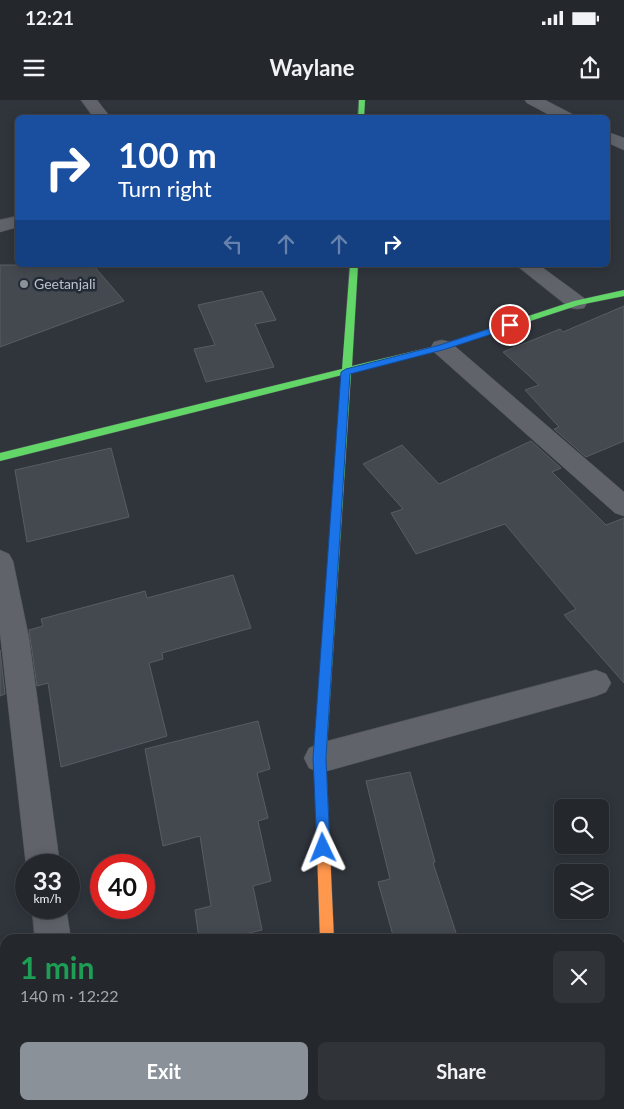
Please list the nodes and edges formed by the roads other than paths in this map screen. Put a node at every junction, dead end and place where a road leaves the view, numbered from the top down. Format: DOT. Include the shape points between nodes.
graph roads {
  1 [pos="89,100"];
  2 [pos="362,100"];
  3 [pos="533,100"];
  4 [pos="101,115"];
  5 [pos="361,115"];
  6 [pos="562,115"];
  7 [pos="610,138"];
  8 [pos="624,145"];
  9 [pos="15,222"];
  10 [pos="0,226"];
  11 [pos="354,267"];
  12 [pos="529,267"];
  13 [pos="624,293"];
  14 [pos="577,303"];
  15 [pos="442,347"];
  16 [pos="346,372"];
  17 [pos="0,457"];
  18 [pos="624,506"];
  19 [pos="0,561"];
  20 [pos="596,683"];
  21 [pos="320,758"];
  22 [pos="42,854"];
  23 [pos="50,919"];
  24 [pos="52,934"];
  25 [pos="327,934"];
  1 -- 4 [label="street"];
  2 -- 5 [label="street"];
  3 -- 6 [label="street"];
  7 -- 8 [label="street"];
  9 -- 10 [label="street"];
  11 -- 16 [label="street"];
  12 -- 14 [label="street"];
  13 -- 14 [label="street"];
  14 -- 15 [label="street"];
  15 -- 16 [label="street"];
  15 -- 18 [label="street"];
  16 -- 17 [label="street"];
  16 -- 21 [label="street"];
  19 -- 22 [label="street" via="15,638"];
  20 -- 21 [label="street"];
  21 -- 25 [label="street"];
  23 -- 24 [label="street"];
}
